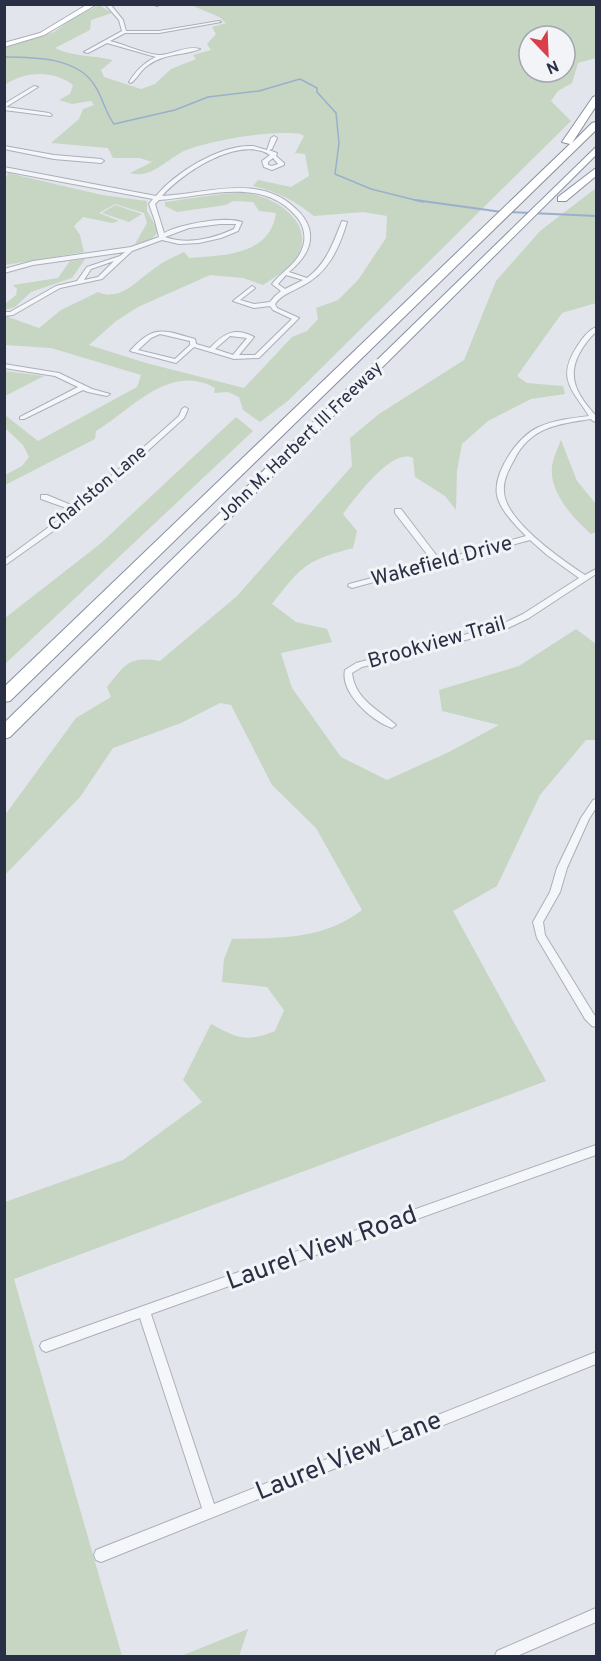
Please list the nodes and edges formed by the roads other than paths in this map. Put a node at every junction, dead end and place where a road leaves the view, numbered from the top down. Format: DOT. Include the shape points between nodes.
graph roads {
  1 [pos="94,4"];
  2 [pos="107,4"];
  3 [pos="219,22"];
  4 [pos="124,33"];
  5 [pos="109,42"];
  6 [pos="5,44"];
  7 [pos="198,49"];
  8 [pos="86,52"];
  9 [pos="160,57"];
  10 [pos="131,82"];
  11 [pos="36,87"];
  12 [pos="597,99"];
  13 [pos="4,107"];
  14 [pos="49,115"];
  15 [pos="597,125"];
  16 [pos="274,138"];
  17 [pos="4,147"];
  18 [pos="268,149"];
  19 [pos="597,150"];
  20 [pos="275,154"];
  21 [pos="100,161"];
  22 [pos="4,169"];
  23 [pos="597,171"];
  24 [pos="156,198"];
  25 [pos="523,198"];
  26 [pos="344,222"];
  27 [pos="162,237"];
  28 [pos="505,241"];
  29 [pos="132,249"];
  30 [pos="119,258"];
  31 [pos="4,271"];
  32 [pos="286,273"];
  33 [pos="80,280"];
  34 [pos="308,280"];
  35 [pos="252,288"];
  36 [pos="284,291"];
  37 [pos="272,304"];
  38 [pos="4,314"];
  39 [pos="597,329"];
  40 [pos="193,345"];
  41 [pos="211,350"];
  42 [pos="234,357"];
  43 [pos="4,366"];
  44 [pos="83,387"];
  45 [pos="107,394"];
  46 [pos="185,409"];
  47 [pos="22,418"];
  48 [pos="595,420"];
  49 [pos="44,497"];
  50 [pos="76,510"];
  51 [pos="398,511"];
  52 [pos="532,537"];
  53 [pos="5,562"];
  54 [pos="439,564"];
  55 [pos="597,571"];
  56 [pos="584,578"];
  57 [pos="352,586"];
  58 [pos="338,669"];
  59 [pos="348,672"];
  60 [pos="4,697"];
  61 [pos="392,725"];
  62 [pos="4,733"];
  63 [pos="597,802"];
  64 [pos="597,1023"];
  65 [pos="597,1150"];
  66 [pos="144,1312"];
  67 [pos="46,1346"];
  68 [pos="597,1358"];
  69 [pos="210,1512"];
  70 [pos="101,1555"];
  71 [pos="597,1615"];
  72 [pos="502,1656"];
  1 -- 6 [label="street" via="45,32"];
  2 -- 4 [label="street" via="121,20"];
  3 -- 4 [label="street" via="159,32"];
  4 -- 5 [label="street"];
  5 -- 8 [label="street"];
  5 -- 9 [label="street"];
  7 -- 9 [label="street"];
  9 -- 10 [label="street" via="143,66"];
  11 -- 13 [label="street"];
  12 -- 25 [label="highway"];
  13 -- 14 [label="street"];
  15 -- 25 [label="highway, John M. Harbert III Freeway"];
  16 -- 18 [label="street"];
  17 -- 21 [label="street"];
  18 -- 20 [label="street"];
  18 -- 24 [label="street" via="234,152 201,162 166,186"];
  19 -- 28 [label="highway, John M. Harbert III Freeway"];
  22 -- 24 [label="street"];
  23 -- 28 [label="highway"];
  24 -- 27 [label="street" via="152,204"];
  24 -- 32 [label="street" via="237,189 278,197 298,213 306,227 307,244"];
  25 -- 60 [label="highway, John M. Harbert III Freeway"];
  26 -- 34 [label="street" via="330,260"];
  27 -- 27 [label="street" via="189,227 239,222 236,230 216,238 172,242"];
  27 -- 29 [label="street"];
  28 -- 62 [label="highway, John M. Harbert III Freeway"];
  29 -- 30 [label="street"];
  29 -- 31 [label="street"];
  30 -- 33 [label="street" via="89,268"];
  30 -- 33 [label="street" via="100,278"];
  32 -- 34 [label="street"];
  32 -- 36 [label="street" via="277,280 277,286"];
  33 -- 38 [label="street"];
  34 -- 36 [label="street"];
  35 -- 37 [label="street" via="236,301 254,306"];
  36 -- 37 [label="street"];
  37 -- 42 [label="street" via="296,318 260,356"];
  39 -- 48 [label="street" via="587,336 568,374"];
  40 -- 40 [label="street" via="176,361 133,351 151,333 159,331 193,340"];
  40 -- 41 [label="street"];
  41 -- 42 [label="street"];
  41 -- 42 [label="street" via="226,334 251,336"];
  43 -- 44 [label="street" via="57,374"];
  44 -- 45 [label="street"];
  44 -- 47 [label="street"];
  46 -- 50 [label="street, Charlston Lane" via="182,417"];
  48 -- 52 [label="street" via="546,426 514,449 500,485 501,496"];
  49 -- 50 [label="street"];
  50 -- 53 [label="street, Charlston Lane"];
  51 -- 54 [label="street"];
  52 -- 54 [label="street, Wakefield Drive"];
  52 -- 56 [label="street" via="547,553"];
  54 -- 57 [label="street, Wakefield Drive"];
  55 -- 56 [label="street, Brookview Trail"];
  56 -- 59 [label="street, Brookview Trail" via="501,628 359,665"];
  58 -- 59 [label="street, Brookview Trail"];
  59 -- 61 [label="street" via="351,686 373,715"];
  63 -- 64 [label="street" via="585,818 555,892 538,921 540,935"];
  65 -- 66 [label="street, Laurel View Road"];
  66 -- 67 [label="street, Laurel View Road"];
  66 -- 69 [label="street"];
  68 -- 69 [label="street, Laurel View Lane"];
  69 -- 70 [label="street, Laurel View Lane"];
  71 -- 72 [label="street"];
}
